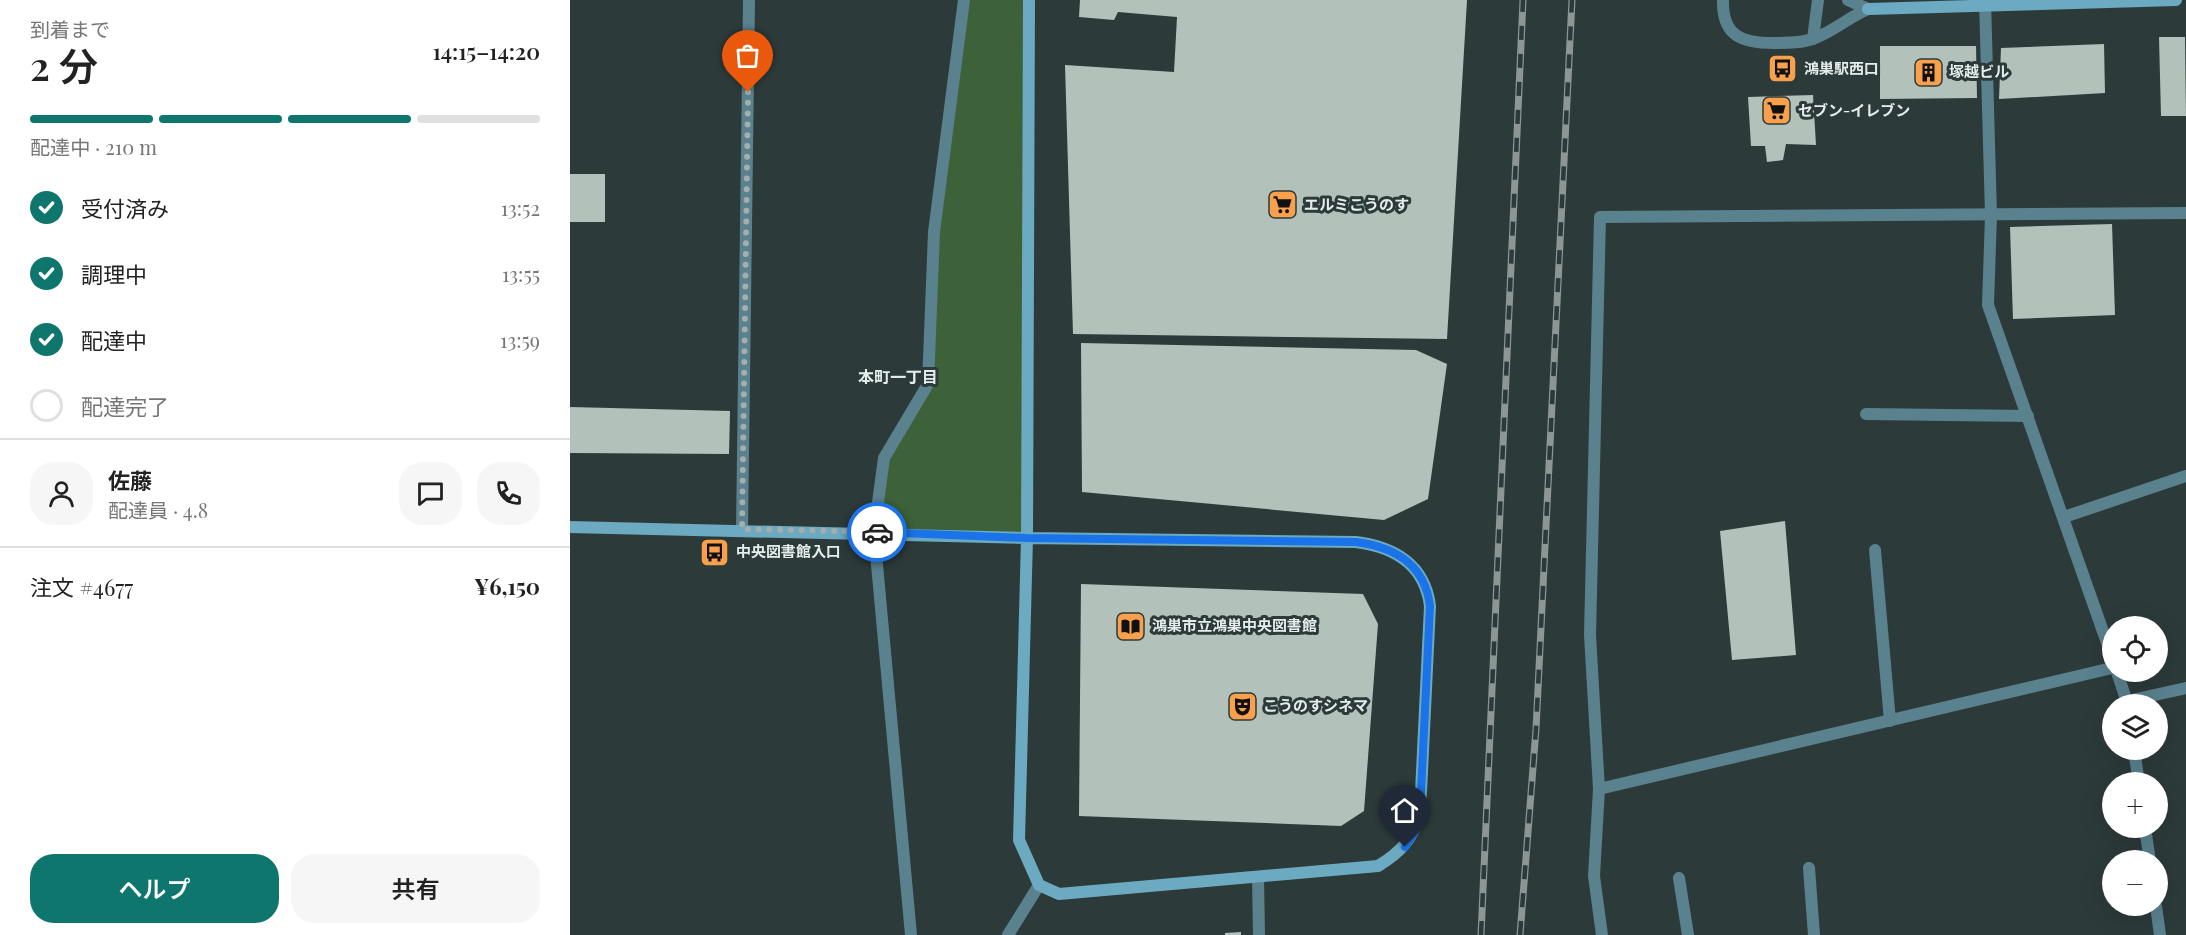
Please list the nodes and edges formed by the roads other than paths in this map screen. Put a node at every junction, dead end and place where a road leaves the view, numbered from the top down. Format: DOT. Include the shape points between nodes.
graph roads {
  1 [pos="749,0"];
  2 [pos="964,0"];
  3 [pos="1029,0"];
  4 [pos="1723,0"];
  5 [pos="1818,0"];
  6 [pos="1848,0"];
  7 [pos="2176,0"];
  8 [pos="1985,3"];
  9 [pos="1868,9"];
  10 [pos="1814,39"];
  11 [pos="2186,213"];
  12 [pos="1990,215"];
  13 [pos="1866,414"];
  14 [pos="2028,416"];
  15 [pos="2186,476"];
  16 [pos="2064,517"];
  17 [pos="570,527"];
  18 [pos="742,529"];
  19 [pos="874,532"];
  20 [pos="1027,538"];
  21 [pos="1875,550"];
  22 [pos="2102,628"];
  23 [pos="2102,670"];
  24 [pos="2186,688"];
  25 [pos="2162,694"];
  26 [pos="1890,721"];
  27 [pos="1599,789"];
  28 [pos="1809,868"];
  29 [pos="1258,877"];
  30 [pos="1679,878"];
  31 [pos="1039,885"];
  32 [pos="2157,916"];
  33 [pos="911,935"];
  34 [pos="1008,935"];
  35 [pos="1259,935"];
  36 [pos="1602,935"];
  37 [pos="1688,935"];
  38 [pos="1814,935"];
  39 [pos="2160,935"];
  1 -- 18 [label="street"];
  2 -- 19 [label="street" via="934,232 928,384 884,458"];
  3 -- 20 [label="street"];
  4 -- 10 [label="street" via="1723,9 1739,39 1772,43"];
  5 -- 10 [label="street"];
  6 -- 9 [label="street"];
  7 -- 8 [label="street"];
  8 -- 9 [label="street"];
  8 -- 12 [label="street"];
  9 -- 10 [label="street" via="1851,15"];
  11 -- 12 [label="street"];
  12 -- 14 [label="street" via="1988,305"];
  12 -- 27 [label="street" via="1600,217 1590,635"];
  13 -- 14 [label="street"];
  14 -- 16 [label="street"];
  15 -- 16 [label="street"];
  16 -- 22 [label="street"];
  17 -- 18 [label="street"];
  18 -- 19 [label="street"];
  19 -- 20 [label="street"];
  19 -- 33 [label="street"];
  20 -- 29 [label="street" via="1356,542 1400,554 1420,575 1428,590 1430,606 1416,830 1405,847 1378,866"];
  20 -- 31 [label="street" via="1019,840"];
  21 -- 26 [label="street"];
  23 -- 26 [label="street"];
  24 -- 25 [label="street"];
  26 -- 27 [label="street"];
  27 -- 36 [label="street" via="1594,876"];
  28 -- 38 [label="street"];
  29 -- 31 [label="street" via="1059,894"];
  29 -- 35 [label="street"];
  30 -- 37 [label="street"];
  31 -- 34 [label="street"];
  32 -- 39 [label="street"];
}
